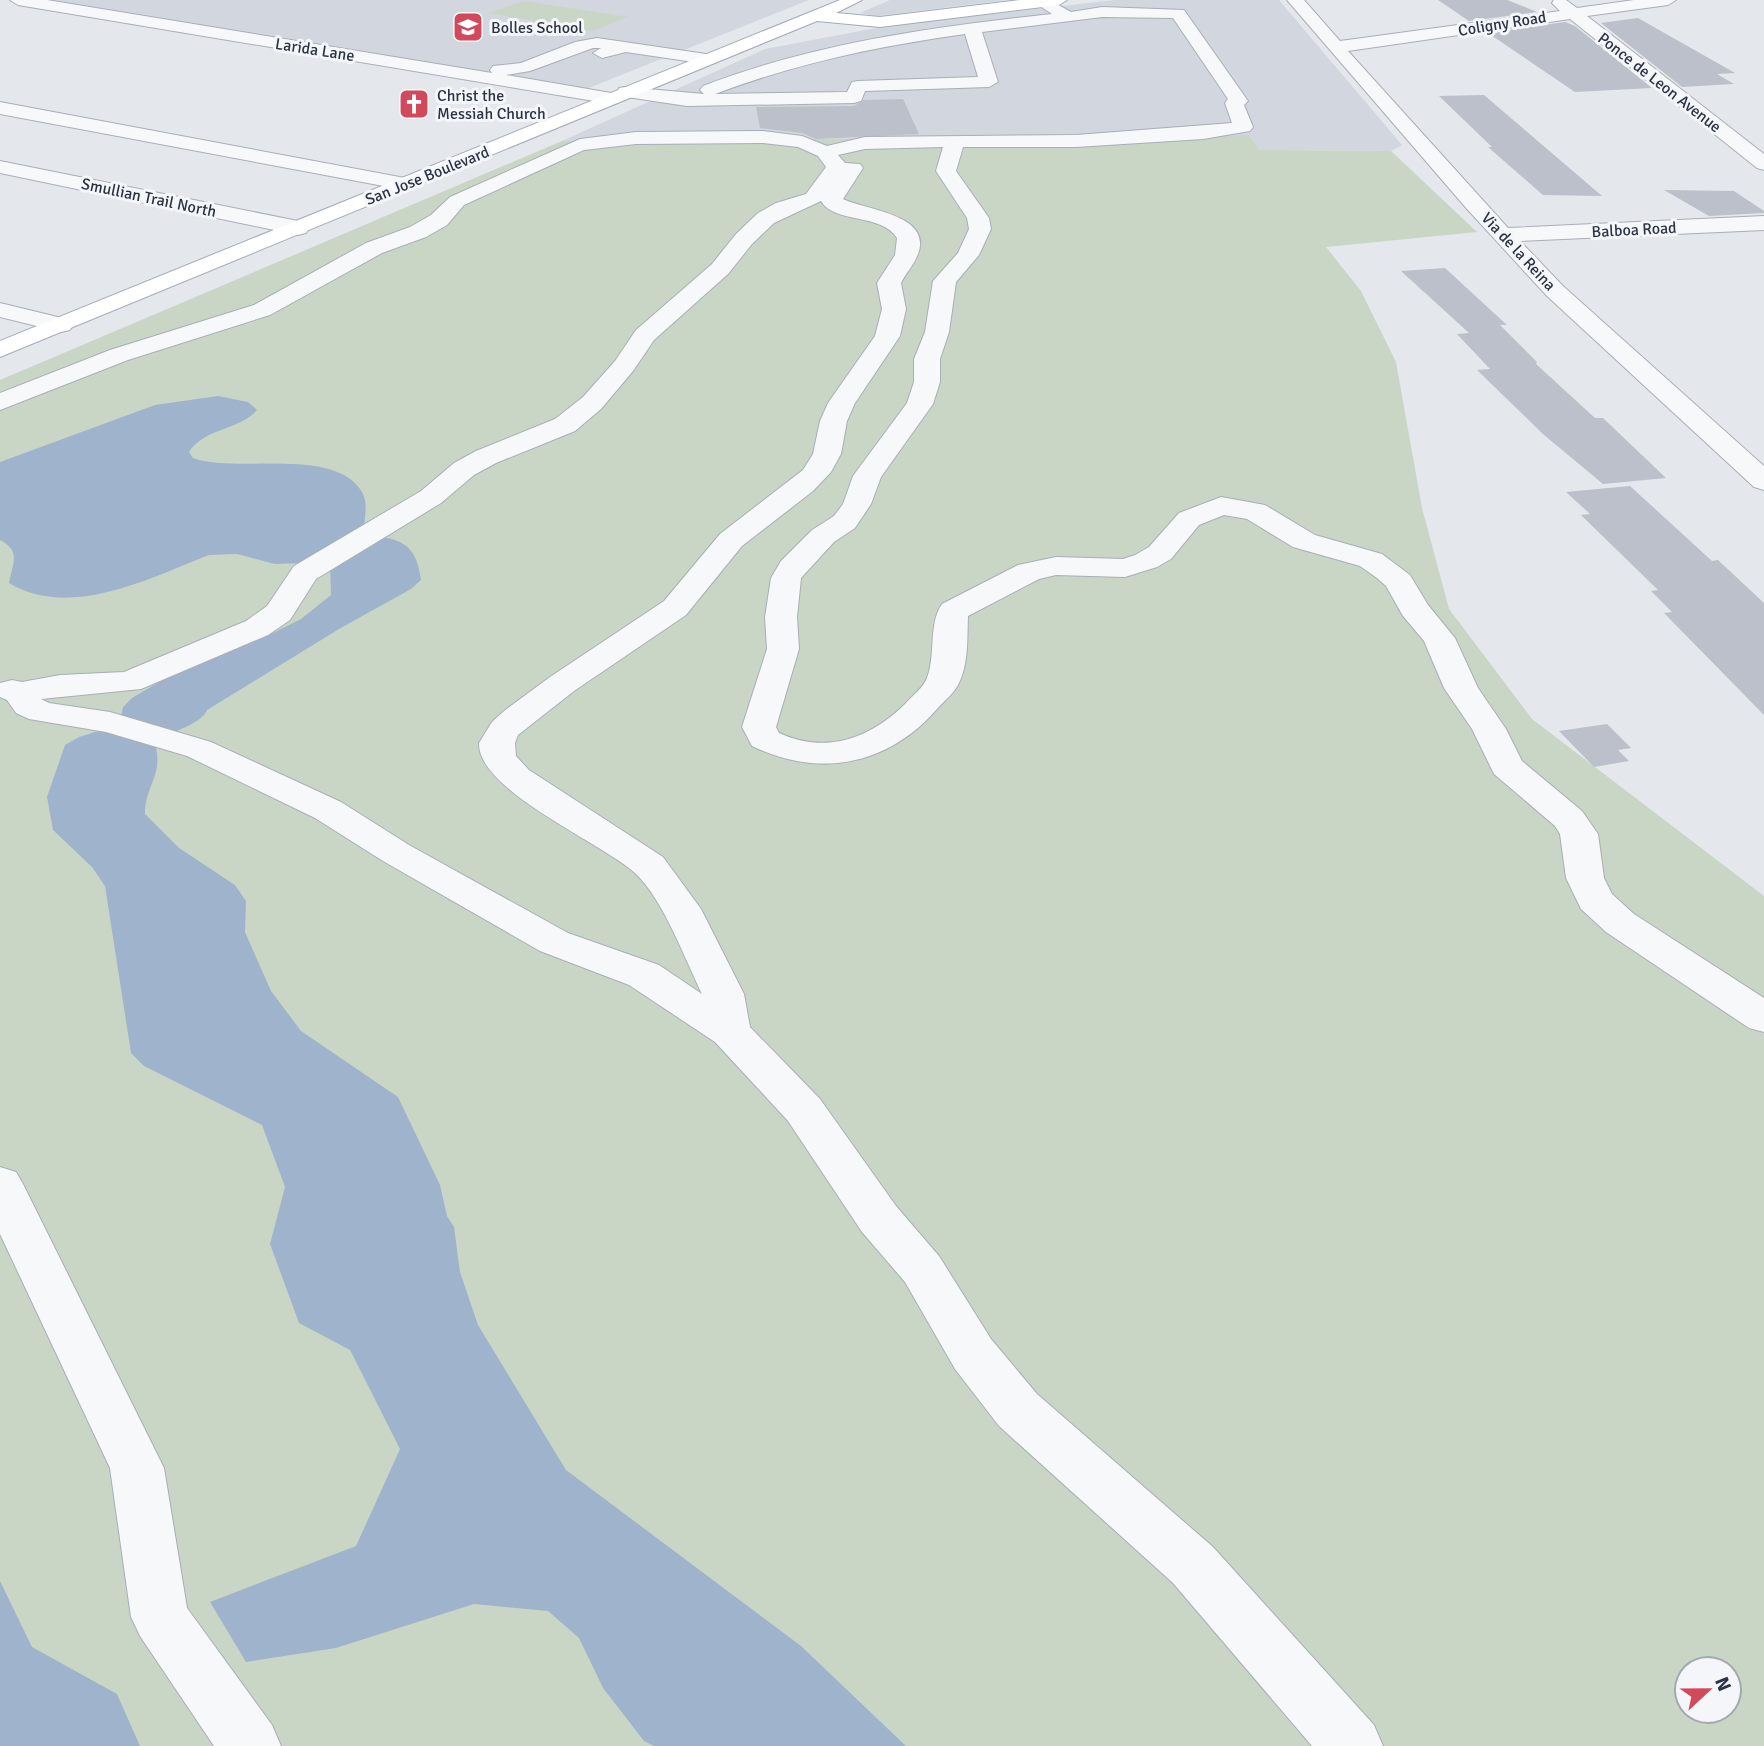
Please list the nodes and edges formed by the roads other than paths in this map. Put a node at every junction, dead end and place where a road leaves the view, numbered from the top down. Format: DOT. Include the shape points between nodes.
graph roads {
  1 [pos="18,0"];
  2 [pos="101,0"];
  3 [pos="854,0"];
  4 [pos="1296,0"];
  5 [pos="1555,0"];
  6 [pos="1668,0"];
  7 [pos="1056,6"];
  8 [pos="1572,13"];
  9 [pos="815,16"];
  10 [pos="880,22"];
  11 [pos="972,29"];
  12 [pos="626,47"];
  13 [pos="1337,47"];
  14 [pos="736,48"];
  15 [pos="598,54"];
  16 [pos="707,59"];
  17 [pos="853,68"];
  18 [pos="619,95"];
  19 [pos="746,99"];
  20 [pos="687,100"];
  21 [pos="0,108"];
  22 [pos="551,124"];
  23 [pos="597,142"];
  24 [pos="954,142"];
  25 [pos="1764,164"];
  26 [pos="0,167"];
  27 [pos="829,180"];
  28 [pos="405,184"];
  29 [pos="1764,223"];
  30 [pos="298,228"];
  31 [pos="1503,235"];
  32 [pos="0,310"];
  33 [pos="61,325"];
  34 [pos="0,350"];
  35 [pos="0,402"];
  36 [pos="1764,481"];
  37 [pos="129,682"];
  38 [pos="10,689"];
  39 [pos="103,721"];
  40 [pos="1764,1018"];
  41 [pos="730,1032"];
  42 [pos="0,1184"];
  43 [pos="250,1746"];
  44 [pos="1352,1746"];
  1 -- 18 [label="street, Larida Lane"];
  2 -- 12 [label="street" via="98,2 112,10 479,68 510,70 536,65 590,43"];
  3 -- 9 [label="main road, San Jose Boulevard"];
  4 -- 13 [label="street, Via de la Reina"];
  5 -- 8 [label="street, Ponce de Leon Avenue"];
  6 -- 8 [label="street, Coligny Road"];
  7 -- 10 [label="main road"];
  7 -- 11 [label="street"];
  7 -- 24 [label="street" via="1178,13 1238,101 1234,103 1242,127 1076,141"];
  8 -- 13 [label="street, Coligny Road"];
  8 -- 25 [label="street, Ponce de Leon Avenue"];
  9 -- 10 [label="main road"];
  9 -- 14 [label="main road, San Jose Boulevard"];
  10 -- 14 [label="main road"];
  11 -- 17 [label="street"];
  11 -- 17 [label="street" via="989,82"];
  12 -- 15 [label="street"];
  12 -- 16 [label="street"];
  13 -- 31 [label="street, Via de la Reina"];
  14 -- 16 [label="main road, San Jose Boulevard"];
  15 -- 15 [label="street" via="544,75 576,80 629,62"];
  16 -- 18 [label="main road, San Jose Boulevard"];
  17 -- 19 [label="street" via="824,67"];
  17 -- 19 [label="street, Larida Lane" via="804,98"];
  17 -- 20 [label="street" via="739,77"];
  18 -- 20 [label="street, Larida Lane"];
  18 -- 22 [label="main road, San Jose Boulevard"];
  19 -- 20 [label="street, Larida Lane"];
  21 -- 28 [label="street"];
  22 -- 23 [label="street" via="591,132"];
  22 -- 28 [label="main road, San Jose Boulevard"];
  23 -- 27 [label="street" via="763,136 802,142"];
  23 -- 35 [label="street" via="580,145 466,196 418,232 374,248 262,310 119,355"];
  24 -- 27 [label="street" via="865,143"];
  24 -- 40 [label="street" via="946,171 978,218 980,229 968,255 945,281 920,404 867,477 845,522 823,536 786,578 783,649 759,727 764,739 782,748 828,754 856,751 882,741 911,718 941,684 953,611 1029,572 1056,566 1125,568 1146,561 1160,553 1189,519 1204,511 1221,506 1255,511 1304,541 1353,553 1388,570 1439,638 1461,688 1507,766 1574,826 1585,878 1595,900 1629,930"];
  26 -- 30 [label="street, Smullian Trail North"];
  27 -- 37 [label="street" via="766,218 720,269 645,335 624,366 565,425 464,469 431,497 305,573 278,613 257,628"];
  27 -- 41 [label="street" via="838,206 892,222 903,229 909,249 889,283 892,323 834,417 821,466 730,540 691,593 668,614 547,694 504,730 495,747 498,760 516,778 649,865 681,909 723,994"];
  28 -- 30 [label="main road, San Jose Boulevard"];
  29 -- 31 [label="street, Balboa Road"];
  30 -- 33 [label="main road, San Jose Boulevard"];
  31 -- 36 [label="street, Via de la Reina" via="1555,290"];
  32 -- 33 [label="street"];
  33 -- 34 [label="main road, San Jose Boulevard"];
  37 -- 38 [label="street"];
  37 -- 39 [label="street" via="99,708"];
  38 -- 39 [label="street" via="41,712"];
  39 -- 41 [label="street" via="199,749 328,810 554,942 644,975"];
  41 -- 44 [label="street" via="804,1110 879,1219 922,1269 973,1354 1018,1410 1193,1565"];
  42 -- 43 [label="street" via="137,1468 160,1617"];
}
